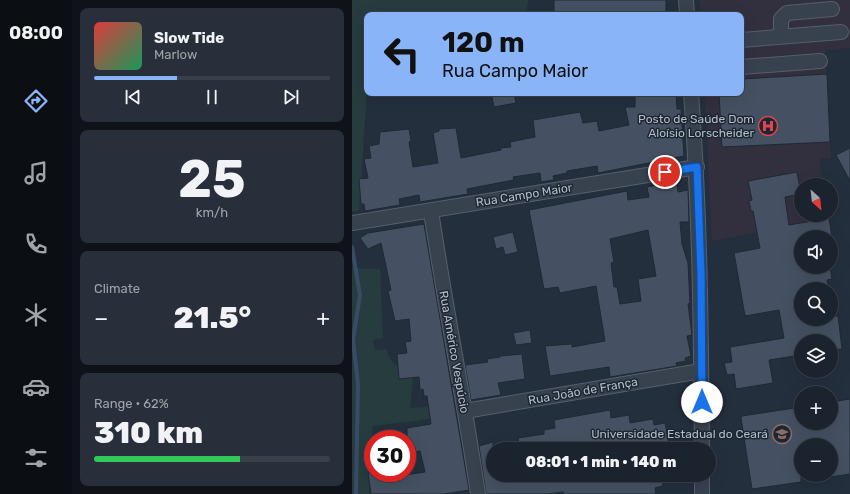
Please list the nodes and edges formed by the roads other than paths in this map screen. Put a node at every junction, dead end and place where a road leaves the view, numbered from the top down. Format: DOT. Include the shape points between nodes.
graph roads {
  1 [pos="686,0"];
  2 [pos="832,9"];
  3 [pos="687,12"];
  4 [pos="841,32"];
  5 [pos="781,36"];
  6 [pos="744,40"];
  7 [pos="820,61"];
  8 [pos="744,68"];
  9 [pos="691,96"];
  10 [pos="697,167"];
  11 [pos="431,211"];
  12 [pos="352,223"];
  13 [pos="701,371"];
  14 [pos="465,410"];
  15 [pos="702,442"];
  16 [pos="702,482"];
  17 [pos="478,494"];
  18 [pos="702,494"];
  1 -- 3 [label="street"];
  2 -- 5 [label="street" via="787,13 781,19"];
  4 -- 5 [label="street"];
  5 -- 6 [label="street"];
  7 -- 8 [label="street"];
  9 -- 10 [label="street"];
  10 -- 11 [label="street, Rua Campo Maior"];
  10 -- 13 [label="street"];
  11 -- 12 [label="street, Rua Campo Maior"];
  11 -- 14 [label="street, Rua Américo Vespúcio"];
  13 -- 14 [label="street, Rua João de França"];
  13 -- 15 [label="street"];
  14 -- 17 [label="street, Rua Américo Vespúcio"];
  16 -- 18 [label="street"];
}
